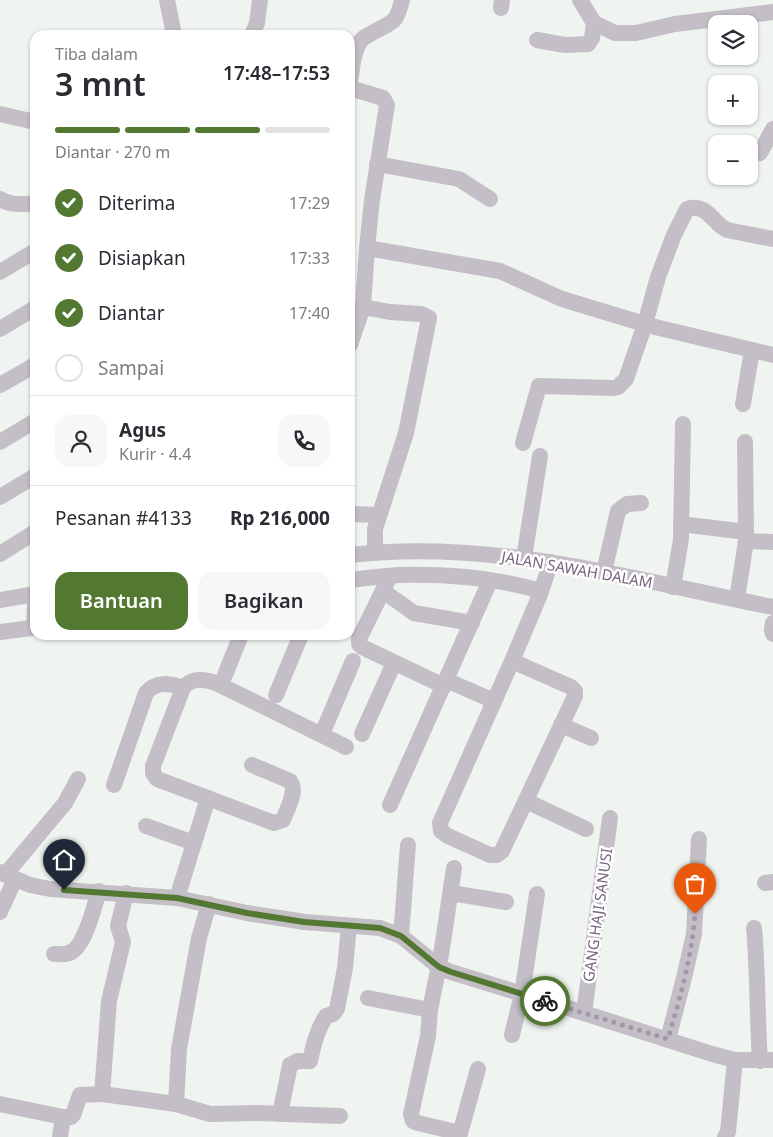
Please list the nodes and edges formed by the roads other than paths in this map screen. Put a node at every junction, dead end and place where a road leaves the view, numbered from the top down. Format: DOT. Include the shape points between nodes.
graph roads {
  1 [pos="167,0"];
  2 [pos="260,0"];
  3 [pos="402,0"];
  4 [pos="580,0"];
  5 [pos="773,12"];
  6 [pos="594,23"];
  7 [pos="173,30"];
  8 [pos="254,30"];
  9 [pos="537,40"];
  10 [pos="355,53"];
  11 [pos="355,90"];
  12 [pos="0,114"];
  13 [pos="30,121"];
  14 [pos="772,132"];
  15 [pos="760,153"];
  16 [pos="377,164"];
  17 [pos="490,199"];
  18 [pos="30,204"];
  19 [pos="3,206"];
  20 [pos="773,239"];
  21 [pos="367,248"];
  22 [pos="30,254"];
  23 [pos="0,272"];
  24 [pos="357,283"];
  25 [pos="363,307"];
  26 [pos="30,311"];
  27 [pos="645,324"];
  28 [pos="0,329"];
  29 [pos="355,330"];
  30 [pos="752,350"];
  31 [pos="773,355"];
  32 [pos="30,368"];
  33 [pos="0,385"];
  34 [pos="743,404"];
  35 [pos="30,424"];
  36 [pos="683,424"];
  37 [pos="0,442"];
  38 [pos="745,442"];
  39 [pos="524,443"];
  40 [pos="540,456"];
  41 [pos="30,479"];
  42 [pos="0,497"];
  43 [pos="641,503"];
  44 [pos="355,514"];
  45 [pos="380,515"];
  46 [pos="681,524"];
  47 [pos="30,535"];
  48 [pos="746,537"];
  49 [pos="773,542"];
  50 [pos="375,552"];
  51 [pos="0,554"];
  52 [pos="355,554"];
  53 [pos="524,558"];
  54 [pos="604,572"];
  55 [pos="546,576"];
  56 [pos="355,580"];
  57 [pos="490,581"];
  58 [pos="387,583"];
  59 [pos="673,587"];
  60 [pos="737,599"];
  61 [pos="0,600"];
  62 [pos="30,602"];
  63 [pos="773,606"];
  64 [pos="472,622"];
  65 [pos="30,628"];
  66 [pos="0,632"];
  67 [pos="239,640"];
  68 [pos="300,640"];
  69 [pos="353,661"];
  70 [pos="512,661"];
  71 [pos="394,663"];
  72 [pos="225,675"];
  73 [pos="445,683"];
  74 [pos="183,688"];
  75 [pos="276,695"];
  76 [pos="494,701"];
  77 [pos="561,725"];
  78 [pos="322,734"];
  79 [pos="362,734"];
  80 [pos="591,738"];
  81 [pos="346,747"];
  82 [pos="252,765"];
  83 [pos="78,779"];
  84 [pos="114,785"];
  85 [pos="208,798"];
  86 [pos="526,801"];
  87 [pos="390,805"];
  88 [pos="610,818"];
  89 [pos="146,826"];
  90 [pos="586,829"];
  91 [pos="699,839"];
  92 [pos="194,843"];
  93 [pos="408,845"];
  94 [pos="454,868"];
  95 [pos="7,875"];
  96 [pos="99,891"];
  97 [pos="126,893"];
  98 [pos="451,893"];
  99 [pos="537,894"];
  100 [pos="177,898"];
  101 [pos="506,902"];
  102 [pos="209,904"];
  103 [pos="0,912"];
  104 [pos="349,926"];
  105 [pos="754,928"];
  106 [pos="401,936"];
  107 [pos="54,954"];
  108 [pos="439,967"];
  109 [pos="522,994"];
  110 [pos="368,998"];
  111 [pos="430,1010"];
  112 [pos="584,1013"];
  113 [pos="512,1035"];
  114 [pos="668,1039"];
  115 [pos="735,1060"];
  116 [pos="766,1060"];
  117 [pos="478,1069"];
  118 [pos="102,1094"];
  119 [pos="0,1104"];
  120 [pos="176,1104"];
  121 [pos="280,1114"];
  122 [pos="340,1116"];
  123 [pos="64,1117"];
  124 [pos="459,1135"];
  125 [pos="60,1137"];
  126 [pos="726,1137"];
  1 -- 7 [label="street"];
  2 -- 8 [label="street"];
  3 -- 10 [label="street" via="394,22 366,36"];
  4 -- 6 [label="street"];
  5 -- 6 [label="street" via="675,24 636,33 615,34"];
  6 -- 9 [label="street" via="588,44 565,45"];
  11 -- 16 [label="street" via="383,98 387,105"];
  12 -- 13 [label="street"];
  14 -- 15 [label="street"];
  16 -- 17 [label="street" via="459,179"];
  16 -- 21 [label="street"];
  18 -- 19 [label="street"];
  20 -- 27 [label="street" via="727,230 700,208 686,209 658,277"];
  21 -- 24 [label="street"];
  21 -- 27 [label="street" via="500,271 562,299"];
  22 -- 23 [label="street"];
  24 -- 25 [label="street"];
  25 -- 29 [label="street"];
  25 -- 45 [label="street" via="421,314 429,318 404,441"];
  26 -- 28 [label="street"];
  27 -- 30 [label="street"];
  27 -- 39 [label="street" via="626,379 618,387 539,386"];
  30 -- 31 [label="street"];
  30 -- 34 [label="street"];
  32 -- 33 [label="street"];
  35 -- 37 [label="street"];
  36 -- 46 [label="street"];
  38 -- 48 [label="street"];
  40 -- 53 [label="street"];
  41 -- 42 [label="street"];
  43 -- 54 [label="street" via="627,504 618,511"];
  44 -- 45 [label="street"];
  45 -- 50 [label="street" via="375,529"];
  46 -- 48 [label="street"];
  46 -- 59 [label="street" via="680,556"];
  47 -- 51 [label="street"];
  48 -- 49 [label="street"];
  48 -- 60 [label="street"];
  50 -- 52 [label="street, JALAN SAWAH DALAM"];
  50 -- 53 [label="street, JALAN SAWAH DALAM"];
  53 -- 55 [label="street, JALAN SAWAH DALAM"];
  54 -- 55 [label="street, JALAN SAWAH DALAM"];
  54 -- 59 [label="street, JALAN SAWAH DALAM"];
  55 -- 57 [label="street"];
  55 -- 70 [label="street"];
  56 -- 58 [label="street"];
  57 -- 58 [label="street" via="422,575"];
  57 -- 64 [label="street"];
  58 -- 64 [label="street" via="414,613"];
  58 -- 71 [label="street" via="359,644"];
  59 -- 60 [label="street, JALAN SAWAH DALAM"];
  60 -- 63 [label="street, JALAN SAWAH DALAM"];
  61 -- 62 [label="street"];
  64 -- 73 [label="street"];
  65 -- 66 [label="street"];
  67 -- 72 [label="street"];
  68 -- 75 [label="street"];
  69 -- 78 [label="street"];
  70 -- 76 [label="street"];
  70 -- 77 [label="street" via="571,687 574,696"];
  71 -- 73 [label="street"];
  71 -- 79 [label="street"];
  73 -- 76 [label="street"];
  73 -- 87 [label="street"];
  74 -- 78 [label="street" via="187,682 195,680 216,683"];
  74 -- 84 [label="street" via="157,684 146,693"];
  74 -- 85 [label="street" via="153,773 158,779"];
  76 -- 86 [label="street" via="440,823 441,831 490,855 497,855 502,851"];
  77 -- 80 [label="street"];
  77 -- 86 [label="street"];
  78 -- 81 [label="street"];
  82 -- 85 [label="street" via="293,785 283,820 274,822"];
  83 -- 95 [label="street" via="65,803"];
  85 -- 92 [label="street"];
  86 -- 90 [label="street"];
  88 -- 112 [label="street, GANG HAJI SANUSI"];
  89 -- 92 [label="street"];
  91 -- 114 [label="street" via="694,934"];
  92 -- 100 [label="street"];
  93 -- 106 [label="street"];
  94 -- 98 [label="street"];
  95 -- 96 [label="street" via="50,889"];
  95 -- 103 [label="street"];
  96 -- 97 [label="street"];
  96 -- 107 [label="street" via="78,947 69,954"];
  97 -- 100 [label="street"];
  97 -- 118 [label="street" via="118,926 123,942 108,1001"];
  98 -- 101 [label="street"];
  98 -- 108 [label="street"];
  99 -- 109 [label="street"];
  100 -- 102 [label="street"];
  102 -- 104 [label="street" via="304,922"];
  102 -- 120 [label="street" via="179,1049"];
  104 -- 106 [label="street" via="380,928"];
  104 -- 121 [label="street" via="337,1008 322,1022 310,1061 298,1061 290,1066"];
  105 -- 116 [label="street" via="758,964 757,1008"];
  106 -- 108 [label="street"];
  108 -- 109 [label="street"];
  108 -- 111 [label="street"];
  109 -- 112 [label="street"];
  109 -- 113 [label="street"];
  110 -- 111 [label="street"];
  111 -- 124 [label="street" via="428,1036 411,1114 418,1123"];
  112 -- 114 [label="street"];
  114 -- 115 [label="street"];
  115 -- 116 [label="street"];
  115 -- 126 [label="street"];
  117 -- 124 [label="street"];
  118 -- 120 [label="street"];
  118 -- 123 [label="street" via="80,1095 73,1115"];
  119 -- 123 [label="street"];
  120 -- 121 [label="street" via="210,1114"];
  121 -- 122 [label="street"];
  123 -- 125 [label="street"];
}
